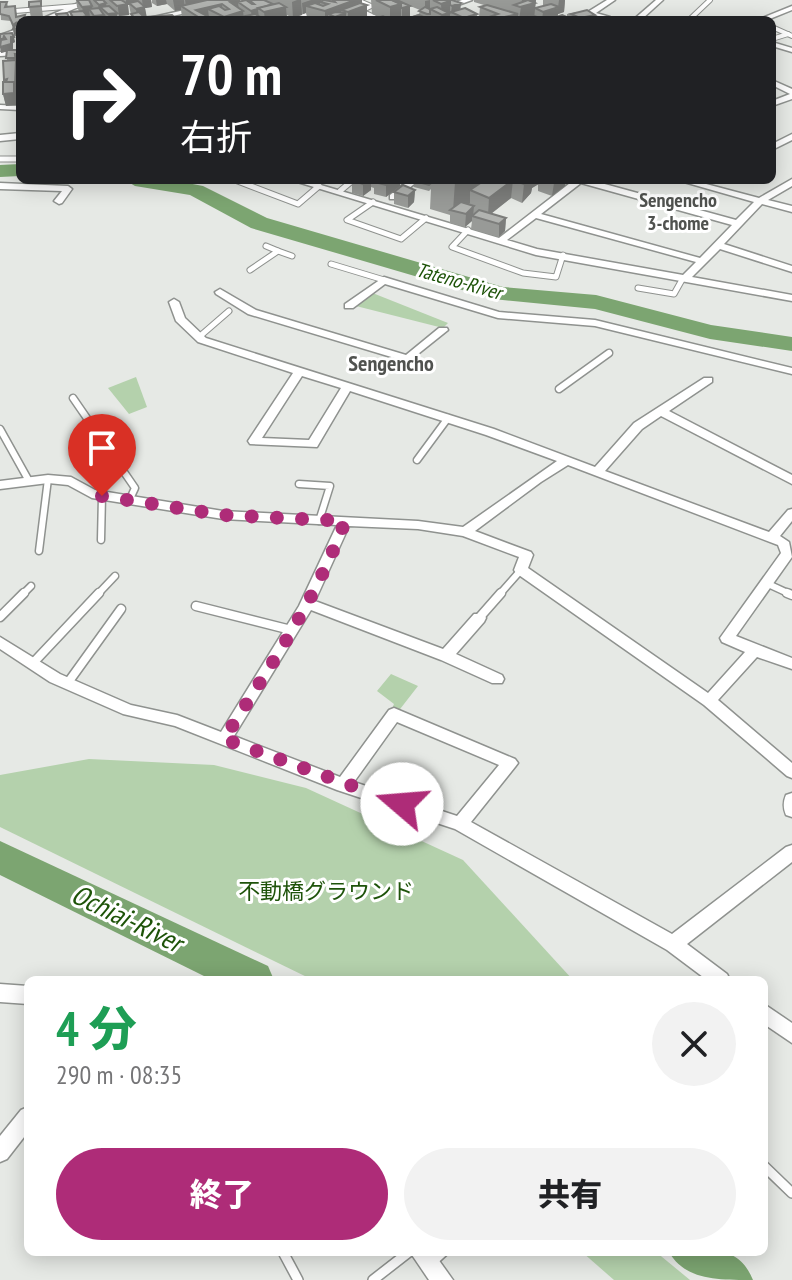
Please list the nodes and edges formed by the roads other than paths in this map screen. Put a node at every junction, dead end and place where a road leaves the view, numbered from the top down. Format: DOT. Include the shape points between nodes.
graph roads {
  1 [pos="100,0"];
  2 [pos="357,0"];
  3 [pos="469,0"];
  4 [pos="612,0"];
  5 [pos="660,0"];
  6 [pos="710,0"];
  7 [pos="89,1"];
  8 [pos="77,6"];
  9 [pos="213,6"];
  10 [pos="451,7"];
  11 [pos="792,8"];
  12 [pos="317,10"];
  13 [pos="15,11"];
  14 [pos="361,11"];
  15 [pos="463,12"];
  16 [pos="780,12"];
  17 [pos="425,15"];
  18 [pos="53,16"];
  19 [pos="164,16"];
  20 [pos="297,16"];
  21 [pos="350,16"];
  22 [pos="372,16"];
  23 [pos="422,16"];
  24 [pos="598,16"];
  25 [pos="642,16"];
  26 [pos="693,16"];
  27 [pos="770,16"];
  28 [pos="792,18"];
  29 [pos="791,183"];
  30 [pos="246,184"];
  31 [pos="311,184"];
  32 [pos="348,184"];
  33 [pos="409,184"];
  34 [pos="575,184"];
  35 [pos="594,184"];
  36 [pos="696,184"];
  37 [pos="707,184"];
  38 [pos="0,186"];
  39 [pos="319,186"];
  40 [pos="704,186"];
  41 [pos="340,191"];
  42 [pos="761,200"];
  43 [pos="59,201"];
  44 [pos="378,203"];
  45 [pos="792,209"];
  46 [pos="534,215"];
  47 [pos="426,218"];
  48 [pos="739,224"];
  49 [pos="468,230"];
  50 [pos="502,240"];
  51 [pos="718,245"];
  52 [pos="266,246"];
  53 [pos="278,251"];
  54 [pos="563,255"];
  55 [pos="292,256"];
  56 [pos="702,261"];
  57 [pos="331,264"];
  58 [pos="792,269"];
  59 [pos="250,270"];
  60 [pos="685,278"];
  61 [pos="384,280"];
  62 [pos="638,288"];
  63 [pos="220,292"];
  64 [pos="792,298"];
  65 [pos="174,302"];
  66 [pos="349,306"];
  67 [pos="229,311"];
  68 [pos="443,330"];
  69 [pos="199,337"];
  70 [pos="609,353"];
  71 [pos="792,371"];
  72 [pos="299,372"];
  73 [pos="708,380"];
  74 [pos="347,387"];
  75 [pos="559,389"];
  76 [pos="73,398"];
  77 [pos="661,411"];
  78 [pos="448,418"];
  79 [pos="0,429"];
  80 [pos="417,460"];
  81 [pos="566,461"];
  82 [pos="597,473"];
  83 [pos="48,479"];
  84 [pos="792,480"];
  85 [pos="29,481"];
  86 [pos="299,484"];
  87 [pos="0,485"];
  88 [pos="102,496"];
  89 [pos="129,501"];
  90 [pos="319,521"];
  91 [pos="345,521"];
  92 [pos="789,522"];
  93 [pos="465,532"];
  94 [pos="773,536"];
  95 [pos="101,540"];
  96 [pos="39,551"];
  97 [pos="521,570"];
  98 [pos="115,576"];
  99 [pos="766,583"];
  100 [pos="31,586"];
  101 [pos="792,595"];
  102 [pos="309,604"];
  103 [pos="196,606"];
  104 [pos="121,609"];
  105 [pos="0,617"];
  106 [pos="479,618"];
  107 [pos="293,630"];
  108 [pos="0,642"];
  109 [pos="755,650"];
  110 [pos="446,656"];
  111 [pos="34,662"];
  112 [pos="792,664"];
  113 [pos="497,679"];
  114 [pos="67,684"];
  115 [pos="709,701"];
  116 [pos="224,739"];
  117 [pos="792,772"];
  118 [pos="343,785"];
  119 [pos="792,800"];
  120 [pos="792,810"];
  121 [pos="460,824"];
  122 [pos="792,852"];
  123 [pos="673,944"];
  124 [pos="716,976"];
  125 [pos="0,993"];
  126 [pos="24,995"];
  127 [pos="768,1016"];
  128 [pos="792,1034"];
  129 [pos="24,1122"];
  130 [pos="0,1152"];
  131 [pos="768,1170"];
  132 [pos="792,1193"];
  133 [pos="285,1256"];
  134 [pos="404,1256"];
  135 [pos="298,1280"];
  136 [pos="373,1280"];
  1 -- 7 [label="street"];
  2 -- 14 [label="lane" via="371,6"];
  3 -- 10 [label="street"];
  4 -- 24 [label="street" via="590,13"];
  5 -- 25 [label="street"];
  6 -- 26 [label="lane"];
  7 -- 8 [label="street"];
  8 -- 13 [label="lane"];
  8 -- 18 [label="street"];
  9 -- 19 [label="street"];
  10 -- 15 [label="lane"];
  10 -- 17 [label="street"];
  11 -- 16 [label="street"];
  12 -- 20 [label="lane"];
  14 -- 21 [label="lane"];
  14 -- 22 [label="lane"];
  16 -- 27 [label="street"];
  16 -- 28 [label="street"];
  17 -- 23 [label="street"];
  29 -- 42 [label="street"];
  30 -- 39 [label="lane" via="298,204"];
  31 -- 39 [label="street"];
  32 -- 41 [label="lane"];
  33 -- 44 [label="street"];
  34 -- 46 [label="street"];
  35 -- 48 [label="street"];
  36 -- 40 [label="street"];
  37 -- 40 [label="street"];
  38 -- 43 [label="street" via="68,189"];
  39 -- 41 [label="street"];
  40 -- 42 [label="street"];
  41 -- 44 [label="street"];
  42 -- 45 [label="street"];
  42 -- 48 [label="street"];
  44 -- 47 [label="street"];
  44 -- 47 [label="lane" via="347,220 401,239"];
  46 -- 50 [label="street"];
  46 -- 56 [label="street"];
  47 -- 49 [label="street"];
  48 -- 51 [label="street"];
  49 -- 50 [label="street"];
  49 -- 54 [label="lane" via="452,247 523,273 556,277"];
  50 -- 54 [label="street"];
  51 -- 56 [label="street"];
  51 -- 58 [label="street"];
  52 -- 53 [label="lane"];
  53 -- 55 [label="lane"];
  53 -- 59 [label="lane"];
  54 -- 60 [label="street"];
  56 -- 60 [label="street"];
  57 -- 61 [label="lane"];
  60 -- 62 [label="lane" via="674,294"];
  60 -- 64 [label="street"];
  61 -- 66 [label="street"];
  61 -- 71 [label="street" via="498,315 595,323"];
  63 -- 68 [label="street" via="252,312 408,359"];
  65 -- 69 [label="street" via="180,319"];
  67 -- 69 [label="lane"];
  69 -- 72 [label="street"];
  70 -- 75 [label="lane"];
  72 -- 74 [label="street"];
  72 -- 74 [label="street" via="254,441 313,444"];
  73 -- 77 [label="street"];
  74 -- 78 [label="street"];
  76 -- 89 [label="lane" via="135,488"];
  77 -- 82 [label="street" via="638,426"];
  77 -- 84 [label="street"];
  78 -- 80 [label="lane"];
  78 -- 81 [label="street"];
  79 -- 85 [label="lane"];
  81 -- 82 [label="street"];
  81 -- 93 [label="street"];
  82 -- 94 [label="street"];
  83 -- 85 [label="street"];
  83 -- 88 [label="street" via="71,481"];
  83 -- 96 [label="lane"];
  85 -- 87 [label="street"];
  86 -- 90 [label="lane" via="330,486"];
  88 -- 89 [label="street"];
  88 -- 95 [label="lane"];
  89 -- 90 [label="street" via="223,515"];
  90 -- 91 [label="street"];
  91 -- 93 [label="street"];
  91 -- 102 [label="street"];
  92 -- 94 [label="street"];
  93 -- 97 [label="street" via="526,555"];
  94 -- 99 [label="street" via="788,553"];
  97 -- 106 [label="lane"];
  97 -- 115 [label="street"];
  98 -- 111 [label="lane"];
  99 -- 101 [label="lane"];
  99 -- 109 [label="street" via="727,638"];
  100 -- 105 [label="lane"];
  102 -- 107 [label="street"];
  102 -- 110 [label="street"];
  103 -- 107 [label="lane"];
  104 -- 114 [label="lane"];
  106 -- 110 [label="street"];
  107 -- 116 [label="street"];
  108 -- 111 [label="street"];
  109 -- 112 [label="street"];
  109 -- 115 [label="street"];
  110 -- 113 [label="street"];
  111 -- 114 [label="street"];
  114 -- 116 [label="street" via="128,710"];
  115 -- 117 [label="street"];
  116 -- 118 [label="street"];
  118 -- 121 [label="street"];
  118 -- 121 [label="street" via="394,714 510,763"];
  119 -- 120 [label="street"];
  121 -- 123 [label="street"];
  122 -- 123 [label="street"];
  123 -- 124 [label="street"];
  125 -- 126 [label="street"];
  127 -- 128 [label="street"];
  129 -- 130 [label="street"];
  131 -- 132 [label="lane"];
  133 -- 135 [label="lane"];
  134 -- 136 [label="lane"];
}
